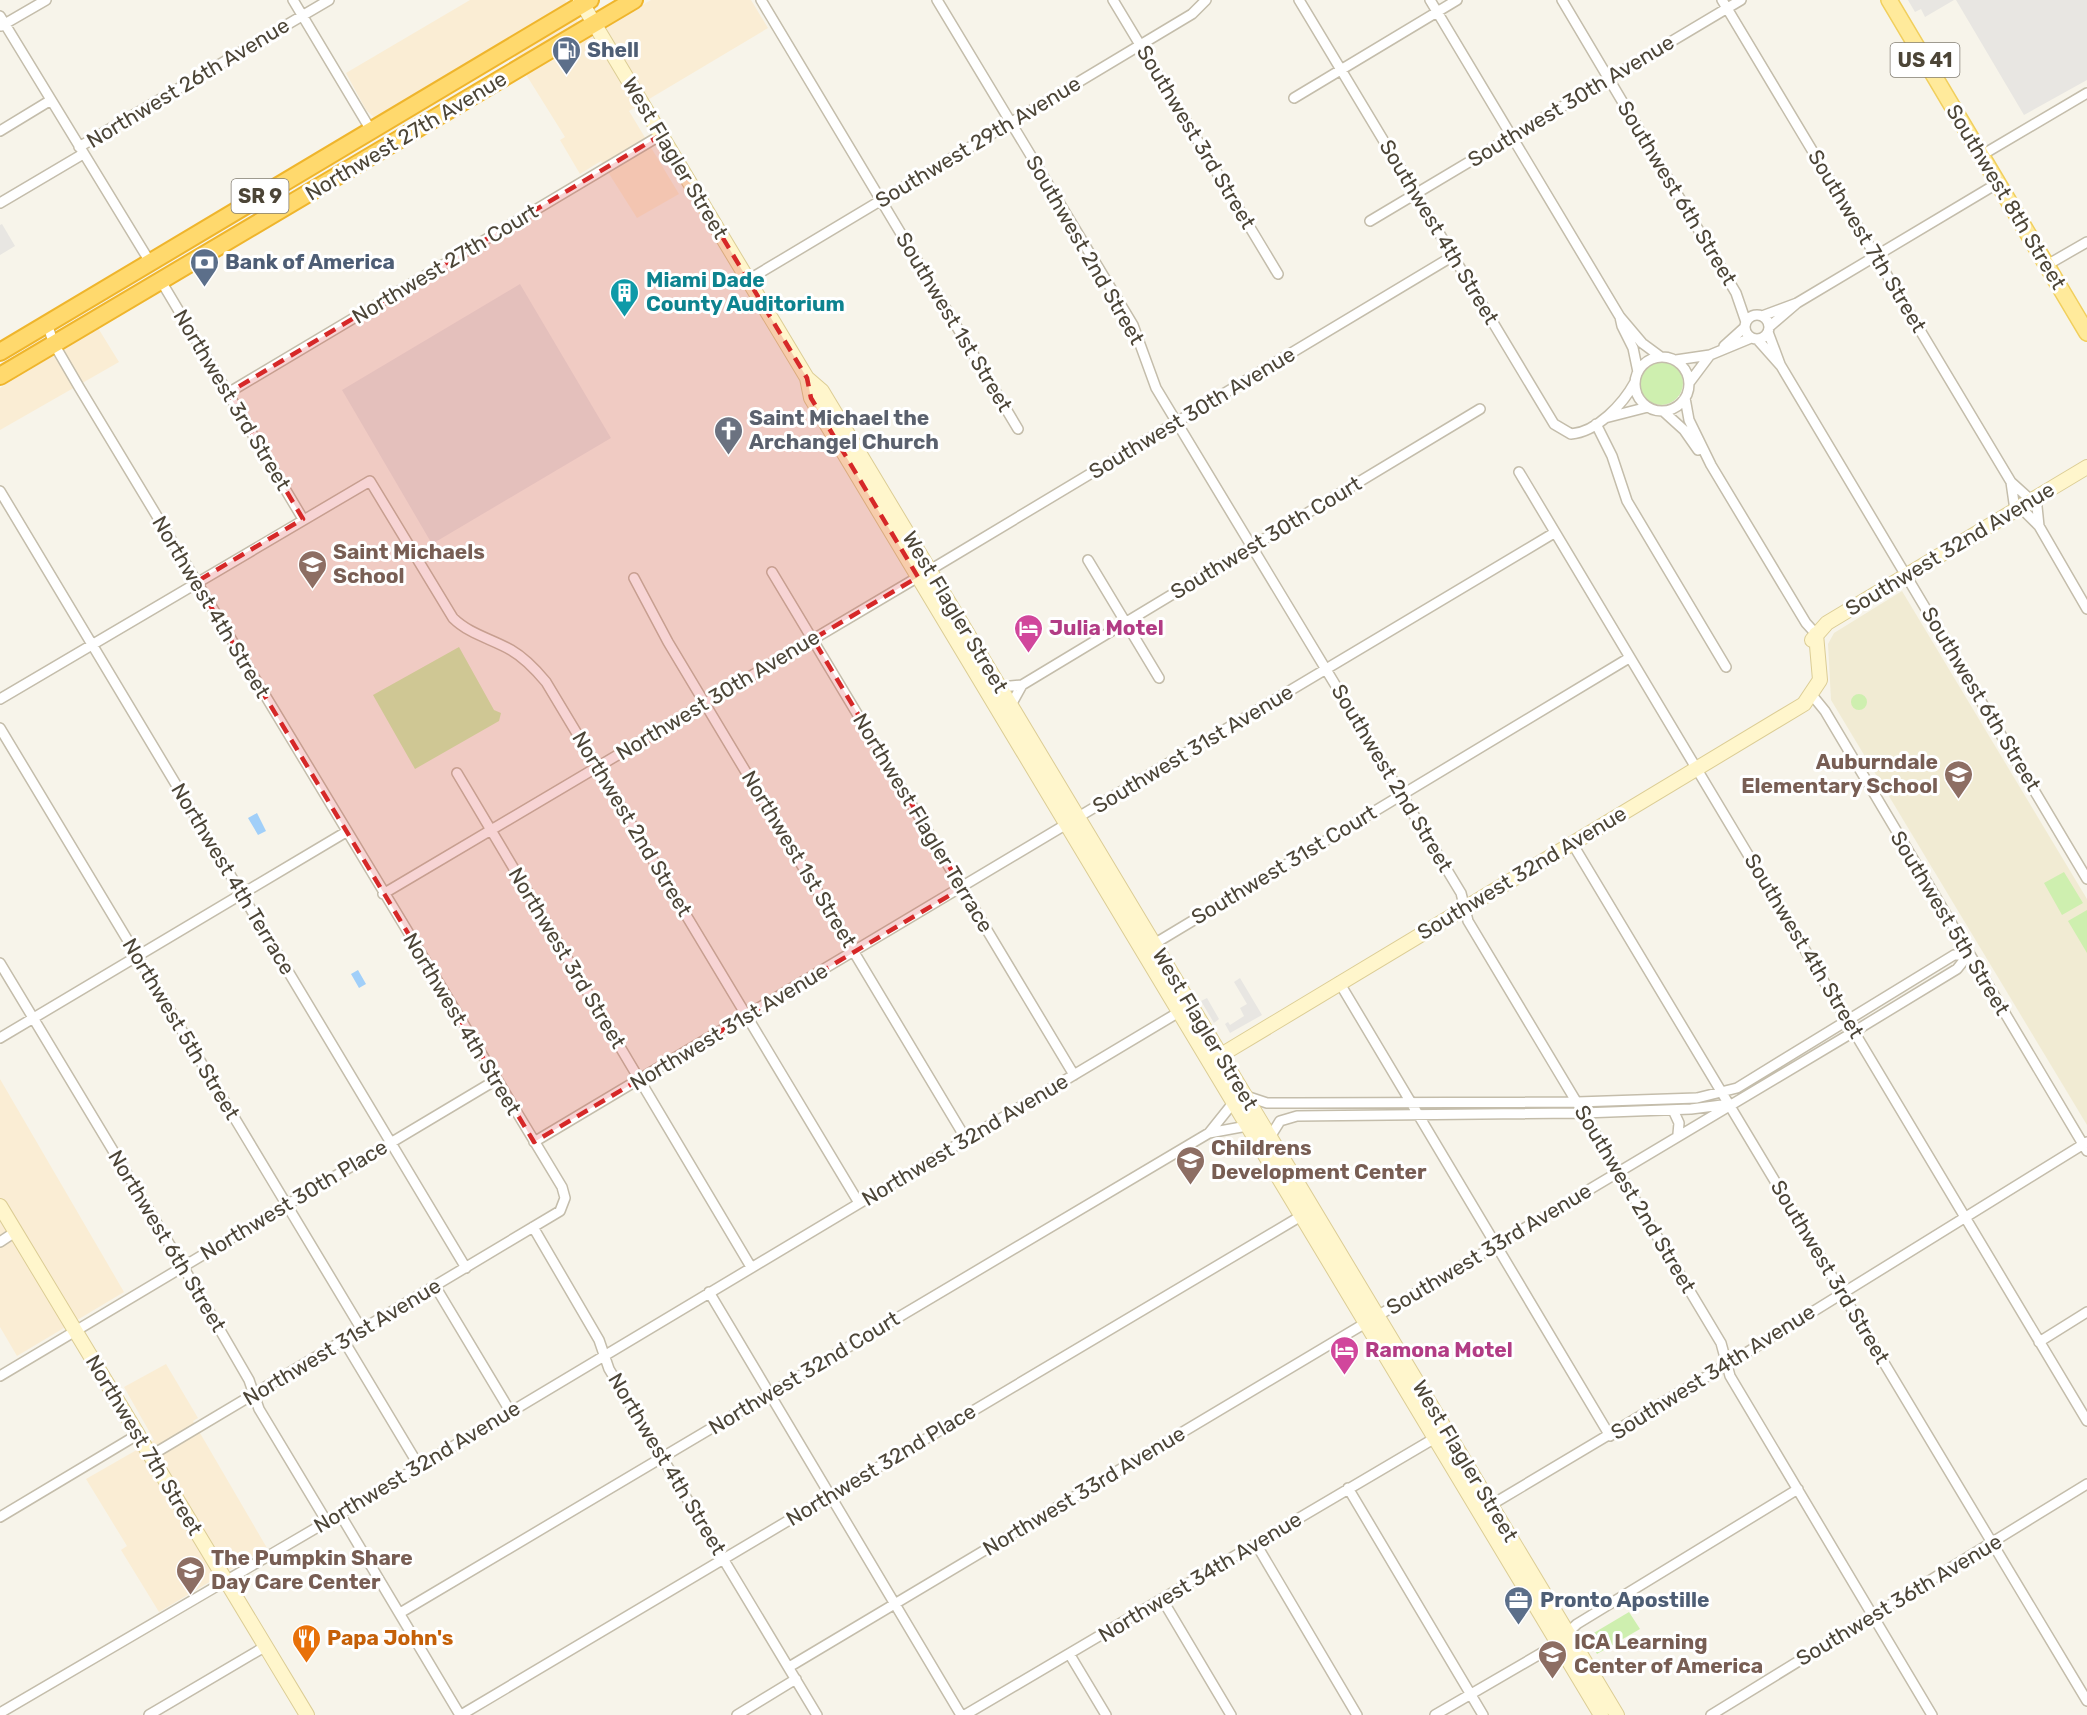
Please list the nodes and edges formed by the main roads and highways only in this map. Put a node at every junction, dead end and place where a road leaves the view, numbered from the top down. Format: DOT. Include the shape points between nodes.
graph roads {
  1 [pos="634,0"];
  2 [pos="1889,0"];
  3 [pos="584,2"];
  4 [pos="594,24"];
  5 [pos="372,132"];
  6 [pos="395,143"];
  7 [pos="365,160"];
  8 [pos="223,218"];
  9 [pos="150,262"];
  10 [pos="161,281"];
  11 [pos="94,321"];
  12 [pos="2087,333"];
  13 [pos="0,352"];
  14 [pos="0,376"];
  15 [pos="807,378"];
  16 [pos="845,456"];
  17 [pos="2087,467"];
  18 [pos="869,470"];
  19 [pos="924,574"];
  20 [pos="1073,822"];
  21 [pos="1185,996"];
  22 [pos="1179,1012"];
  23 [pos="1221,1055"];
  24 [pos="1217,1076"];
  25 [pos="1240,1100"];
  26 [pos="0,1206"];
  27 [pos="1372,1320"];
  28 [pos="1562,1637"];
  29 [pos="306,1715"];
  30 [pos="1601,1715"];
  31 [pos="1617,1715"];
  1 -- 4 [label="highway, SR 9"];
  2 -- 12 [label="main road, Southwest 8th Street / US 41"];
  3 -- 4 [label="main road, West Flagler Street"];
  3 -- 5 [label="highway, Northwest 27th Avenue / SR 9"];
  4 -- 6 [label="highway, Northwest 27th Avenue / SR 9"];
  4 -- 15 [label="main road, West Flagler Street"];
  5 -- 6 [label="highway"];
  5 -- 7 [label="highway"];
  5 -- 8 [label="highway, Northwest 27th Avenue / SR 9"];
  6 -- 7 [label="highway, Northwest 27th Avenue / SR 9"];
  7 -- 10 [label="highway, Northwest 27th Avenue / SR 9"];
  8 -- 9 [label="highway, Northwest 27th Avenue / SR 9"];
  8 -- 10 [label="highway" via="218,230 165,264"];
  9 -- 11 [label="highway" via="144,280 108,303"];
  9 -- 13 [label="highway, Northwest 27th Avenue / SR 9"];
  10 -- 11 [label="highway, Northwest 27th Avenue / SR 9"];
  11 -- 14 [label="highway, Northwest 27th Avenue / SR 9"];
  15 -- 16 [label="main road, West Flagler Street" via="811,398"];
  15 -- 18 [label="main road, West Flagler Street" via="822,391"];
  16 -- 18 [label="main road"];
  16 -- 19 [label="main road, West Flagler Street"];
  17 -- 23 [label="main road, Southwest 32nd Avenue" via="1827,622 1815,634 1820,680 1802,705"];
  18 -- 19 [label="main road, West Flagler Street"];
  19 -- 20 [label="main road, West Flagler Street"];
  19 -- 20 [label="main road, West Flagler Street" via="1011,705"];
  20 -- 21 [label="main road, West Flagler Street"];
  20 -- 22 [label="main road, West Flagler Street"];
  21 -- 22 [label="main road"];
  21 -- 23 [label="main road, West Flagler Street"];
  22 -- 24 [label="main road, West Flagler Street"];
  23 -- 24 [label="main road"];
  23 -- 25 [label="main road, West Flagler Street"];
  24 -- 25 [label="main road, West Flagler Street"];
  25 -- 27 [label="main road, West Flagler Street" via="1270,1137"];
  25 -- 27 [label="main road, West Flagler Street" via="1248,1126"];
  26 -- 29 [label="main road, Northwest 7th Street"];
  27 -- 28 [label="main road, West Flagler Street" via="1435,1438"];
  27 -- 28 [label="main road, West Flagler Street" via="1491,1505"];
  28 -- 30 [label="main road, West Flagler Street"];
  28 -- 31 [label="main road, West Flagler Street"];
}
